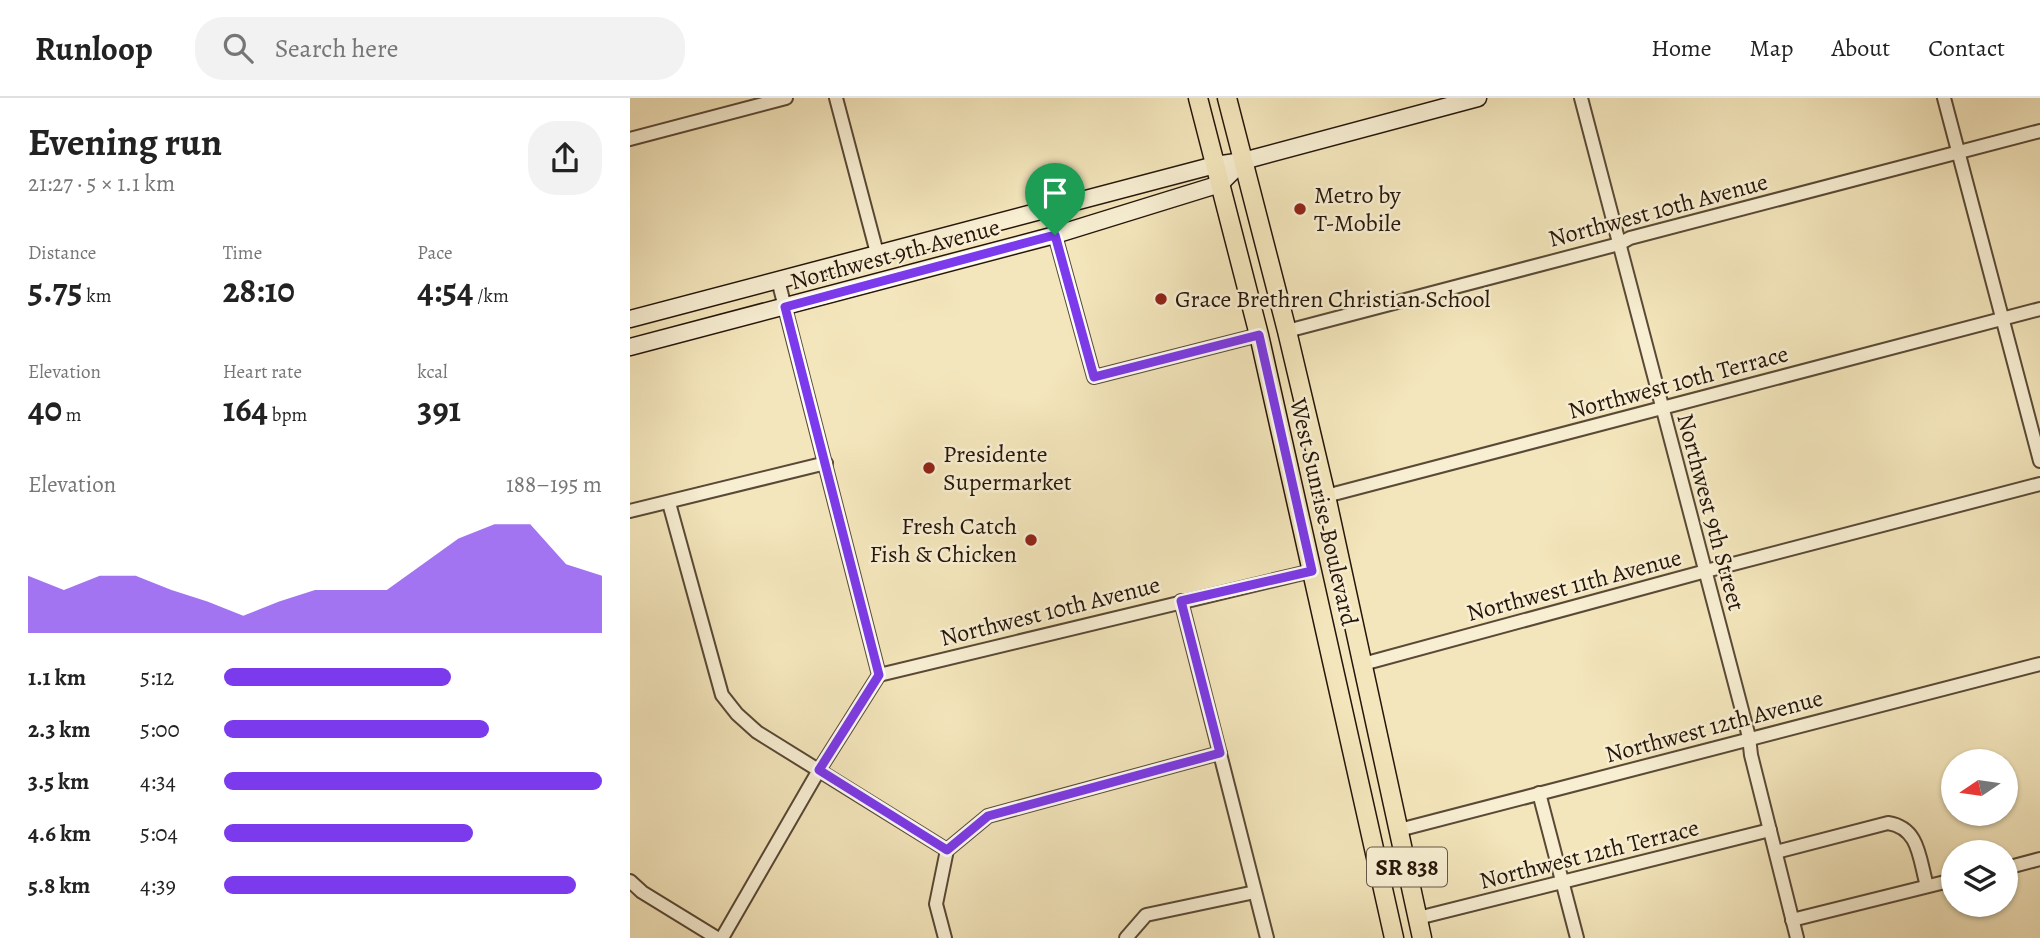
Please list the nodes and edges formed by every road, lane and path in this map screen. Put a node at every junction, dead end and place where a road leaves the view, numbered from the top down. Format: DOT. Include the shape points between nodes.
graph roads {
  1 [pos="786,98"];
  2 [pos="836,98"];
  3 [pos="1198,98"];
  4 [pos="1227,98"];
  5 [pos="1478,98"];
  6 [pos="1581,98"];
  7 [pos="1944,98"];
  8 [pos="2040,131"];
  9 [pos="630,139"];
  10 [pos="1958,152"];
  11 [pos="1243,161"];
  12 [pos="1215,165"];
  13 [pos="1220,184"];
  14 [pos="1055,235"];
  15 [pos="1619,244"];
  16 [pos="877,253"];
  17 [pos="778,280"];
  18 [pos="785,307"];
  19 [pos="2040,309"];
  20 [pos="2003,318"];
  21 [pos="630,319"];
  22 [pos="1287,331"];
  23 [pos="1259,335"];
  24 [pos="630,347"];
  25 [pos="1662,408"];
  26 [pos="2040,461"];
  27 [pos="825,463"];
  28 [pos="2040,484"];
  29 [pos="1326,496"];
  30 [pos="669,503"];
  31 [pos="630,511"];
  32 [pos="1312,571"];
  33 [pos="1706,571"];
  34 [pos="1181,601"];
  35 [pos="1350,602"];
  36 [pos="1363,664"];
  37 [pos="2040,664"];
  38 [pos="879,675"];
  39 [pos="1749,737"];
  40 [pos="1220,753"];
  41 [pos="819,770"];
  42 [pos="1539,793"];
  43 [pos="1399,830"];
  44 [pos="1770,830"];
  45 [pos="947,850"];
  46 [pos="1776,852"];
  47 [pos="2040,859"];
  48 [pos="2018,865"];
  49 [pos="630,881"];
  50 [pos="1563,882"];
  51 [pos="1941,883"];
  52 [pos="1927,886"];
  53 [pos="1255,892"];
  54 [pos="1418,919"];
  55 [pos="1792,919"];
  56 [pos="1126,937"];
  57 [pos="717,938"];
  58 [pos="722,938"];
  59 [pos="945,938"];
  60 [pos="1267,938"];
  61 [pos="1394,938"];
  62 [pos="1422,938"];
  63 [pos="1577,938"];
  64 [pos="1797,938"];
  1 -- 9 [label="street"];
  2 -- 16 [label="street"];
  3 -- 12 [label="main road, West Sunrise Boulevard / SR 838"];
  4 -- 11 [label="main road, West Sunrise Boulevard / SR 838"];
  5 -- 11 [label="main road, Northwest 9th Avenue"];
  6 -- 15 [label="street, Northwest 9th Street"];
  7 -- 10 [label="street"];
  8 -- 10 [label="street, Northwest 10th Avenue"];
  10 -- 15 [label="street, Northwest 10th Avenue" via="1630,237"];
  10 -- 20 [label="street"];
  11 -- 12 [label="main road, Northwest 9th Avenue"];
  11 -- 13 [label="main road, Northwest 9th Avenue"];
  11 -- 22 [label="main road, West Sunrise Boulevard / SR 838"];
  12 -- 13 [label="main road, West Sunrise Boulevard / SR 838"];
  12 -- 16 [label="main road, Northwest 9th Avenue"];
  13 -- 14 [label="main road, Northwest 9th Avenue"];
  13 -- 23 [label="main road, West Sunrise Boulevard / SR 838"];
  14 -- 18 [label="main road, Northwest 9th Avenue"];
  14 -- 23 [label="street" via="1094,377"];
  15 -- 22 [label="street, Northwest 10th Avenue"];
  15 -- 25 [label="street, Northwest 9th Street"];
  16 -- 17 [label="main road, Northwest 9th Avenue"];
  17 -- 18 [label="street"];
  17 -- 21 [label="main road, Northwest 9th Avenue"];
  18 -- 24 [label="main road, Northwest 9th Avenue"];
  18 -- 27 [label="street"];
  19 -- 20 [label="street, Northwest 10th Terrace"];
  20 -- 25 [label="street, Northwest 10th Terrace"];
  20 -- 26 [label="street"];
  22 -- 29 [label="main road, West Sunrise Boulevard / SR 838"];
  23 -- 32 [label="main road, West Sunrise Boulevard / SR 838"];
  25 -- 29 [label="street, Northwest 10th Terrace"];
  25 -- 33 [label="street, Northwest 9th Street"];
  27 -- 30 [label="street"];
  27 -- 38 [label="street"];
  28 -- 33 [label="street, Northwest 11th Avenue"];
  29 -- 35 [label="main road, West Sunrise Boulevard / SR 838"];
  30 -- 31 [label="street"];
  30 -- 41 [label="street" via="722,695 757,732"];
  32 -- 34 [label="street, Northwest 10th Avenue"];
  32 -- 35 [label="main road" via="1327,574"];
  32 -- 61 [label="main road, West Sunrise Boulevard / SR 838"];
  33 -- 36 [label="street, Northwest 11th Avenue"];
  33 -- 39 [label="street, Northwest 9th Street"];
  34 -- 38 [label="street, Northwest 10th Avenue"];
  34 -- 40 [label="street"];
  35 -- 36 [label="main road, West Sunrise Boulevard / SR 838"];
  36 -- 43 [label="main road, West Sunrise Boulevard / SR 838"];
  37 -- 39 [label="street, Northwest 12th Avenue"];
  38 -- 41 [label="street"];
  39 -- 42 [label="street, Northwest 12th Avenue"];
  39 -- 44 [label="street, Northwest 9th Street"];
  40 -- 45 [label="street" via="988,816"];
  40 -- 53 [label="street"];
  41 -- 45 [label="street"];
  41 -- 58 [label="street"];
  42 -- 43 [label="street, Northwest 12th Avenue"];
  42 -- 50 [label="street"];
  43 -- 54 [label="main road, West Sunrise Boulevard / SR 838"];
  44 -- 46 [label="street, Northwest 9th Street"];
  44 -- 50 [label="street, Northwest 12th Terrace"];
  45 -- 59 [label="street" via="936,904"];
  46 -- 52 [label="street" via="1888,823 1906,829"];
  46 -- 55 [label="street, Northwest 9th Street"];
  47 -- 48 [label="street"];
  49 -- 57 [label="street"];
  50 -- 54 [label="street, Northwest 12th Terrace"];
  50 -- 63 [label="street"];
  51 -- 52 [label="street"];
  52 -- 55 [label="street"];
  53 -- 56 [label="street" via="1146,915"];
  53 -- 60 [label="street"];
  54 -- 62 [label="main road, West Sunrise Boulevard / SR 838"];
  55 -- 64 [label="street, Northwest 9th Street"];
}
